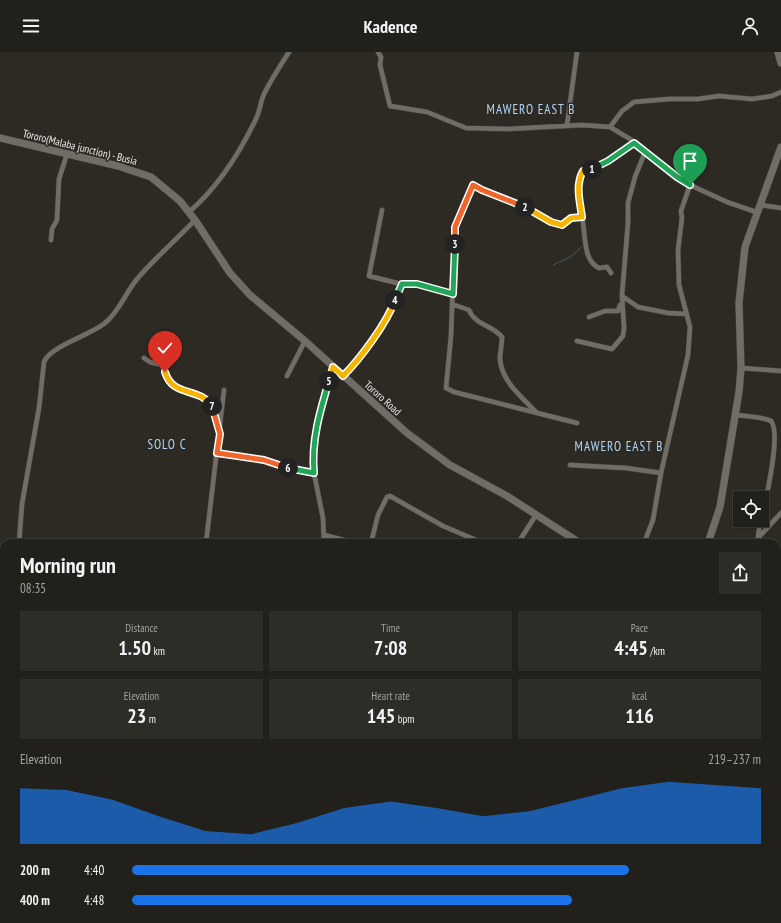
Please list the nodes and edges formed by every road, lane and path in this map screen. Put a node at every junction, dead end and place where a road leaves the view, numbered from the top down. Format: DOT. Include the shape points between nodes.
graph roads {
  1 [pos="289,52"];
  2 [pos="378,52"];
  3 [pos="577,52"];
  4 [pos="778,52"];
  5 [pos="781,63"];
  6 [pos="781,92"];
  7 [pos="567,125"];
  8 [pos="610,127"];
  9 [pos="0,138"];
  10 [pos="634,143"];
  11 [pos="781,147"];
  12 [pos="645,152"];
  13 [pos="67,154"];
  14 [pos="690,185"];
  15 [pos="758,208"];
  16 [pos="781,208"];
  17 [pos="382,210"];
  18 [pos="189,212"];
  19 [pos="582,217"];
  20 [pos="195,220"];
  21 [pos="51,240"];
  22 [pos="611,273"];
  23 [pos="402,284"];
  24 [pos="453,294"];
  25 [pos="622,295"];
  26 [pos="452,304"];
  27 [pos="687,314"];
  28 [pos="589,317"];
  29 [pos="577,341"];
  30 [pos="305,342"];
  31 [pos="144,358"];
  32 [pos="333,367"];
  33 [pos="741,368"];
  34 [pos="781,371"];
  35 [pos="287,376"];
  36 [pos="343,376"];
  37 [pos="224,390"];
  38 [pos="536,412"];
  39 [pos="735,415"];
  40 [pos="577,422"];
  41 [pos="220,434"];
  42 [pos="781,437"];
  43 [pos="781,445"];
  44 [pos="217,453"];
  45 [pos="570,465"];
  46 [pos="314,473"];
  47 [pos="661,473"];
  48 [pos="768,491"];
  49 [pos="781,513"];
  50 [pos="536,515"];
  51 [pos="759,527"];
  52 [pos="324,535"];
  53 [pos="18,539"];
  54 [pos="206,539"];
  55 [pos="324,539"];
  56 [pos="340,539"];
  57 [pos="372,539"];
  58 [pos="474,539"];
  59 [pos="521,539"];
  60 [pos="574,539"];
  61 [pos="646,539"];
  62 [pos="709,539"];
  63 [pos="757,539"];
  64 [pos="759,539"];
  1 -- 18 [label="street" via="264,94 248,136 202,201"];
  2 -- 7 [label="street" via="390,106 427,112 466,128 507,129"];
  3 -- 7 [label="street"];
  4 -- 5 [label="main road"];
  6 -- 8 [label="street" via="752,99 719,96 634,102 622,111"];
  7 -- 8 [label="street"];
  8 -- 10 [label="street"];
  9 -- 13 [label="main road, Tororo(Malaba junction) - Busia"];
  10 -- 12 [label="street"];
  10 -- 19 [label="street" via="596,168 583,171 578,190"];
  11 -- 15 [label="main road"];
  12 -- 14 [label="street"];
  12 -- 25 [label="street" via="634,177 628,203"];
  13 -- 18 [label="main road, Tororo(Malaba junction) - Busia" via="151,177 172,193"];
  13 -- 21 [label="street" via="61,171 57,220 52,229"];
  14 -- 15 [label="street" via="727,202"];
  14 -- 27 [label="street" via="681,211 678,250 679,285"];
  15 -- 16 [label="street"];
  15 -- 33 [label="main road" via="745,247 742,266 739,303"];
  17 -- 23 [label="street" via="369,276"];
  18 -- 20 [label="main road, Tororo Road"];
  19 -- 22 [label="street" via="585,243 592,264 599,268 607,267"];
  19 -- 24 [label="street" via="571,218 562,225 551,222 518,204 473,185 455,227"];
  20 -- 30 [label="main road, Tororo Road" via="215,253 240,285"];
  20 -- 53 [label="street" via="138,278 106,322 47,356 44,362"];
  23 -- 24 [label="street" via="417,284"];
  23 -- 36 [label="street" via="394,305 378,330 354,365"];
  24 -- 26 [label="street"];
  25 -- 27 [label="street" via="638,307 668,314"];
  25 -- 28 [label="street" via="618,311 605,311"];
  25 -- 29 [label="street" via="623,336 615,347 607,348"];
  26 -- 38 [label="street" via="469,310 479,323 488,326 502,337 500,358 506,377 511,386"];
  26 -- 38 [label="street" via="446,388"];
  27 -- 47 [label="street" via="690,327 688,355"];
  30 -- 32 [label="main road, Tororo Road"];
  30 -- 35 [label="street"];
  31 -- 41 [label="street" via="162,365 167,379 174,388 195,393 208,402 214,409"];
  32 -- 36 [label="main road, Tororo Road"];
  32 -- 46 [label="street" via="317,429 313,452"];
  33 -- 34 [label="street"];
  33 -- 39 [label="main road"];
  36 -- 50 [label="main road, Tororo Road" via="435,455"];
  37 -- 41 [label="street"];
  38 -- 40 [label="street"];
  39 -- 42 [label="street" via="771,421 777,428 780,439"];
  39 -- 62 [label="main road" via="720,506"];
  41 -- 44 [label="street"];
  43 -- 48 [label="street"];
  44 -- 46 [label="street" via="264,460"];
  44 -- 54 [label="street"];
  45 -- 47 [label="street"];
  46 -- 52 [label="street" via="322,506"];
  47 -- 61 [label="street" via="653,520"];
  49 -- 64 [label="street"];
  50 -- 59 [label="street"];
  50 -- 60 [label="main road, Tororo Road"];
  51 -- 63 [label="street"];
  52 -- 55 [label="street"];
  52 -- 56 [label="street"];
  57 -- 58 [label="street" via="378,515 387,497 390,496 443,526"];
}
